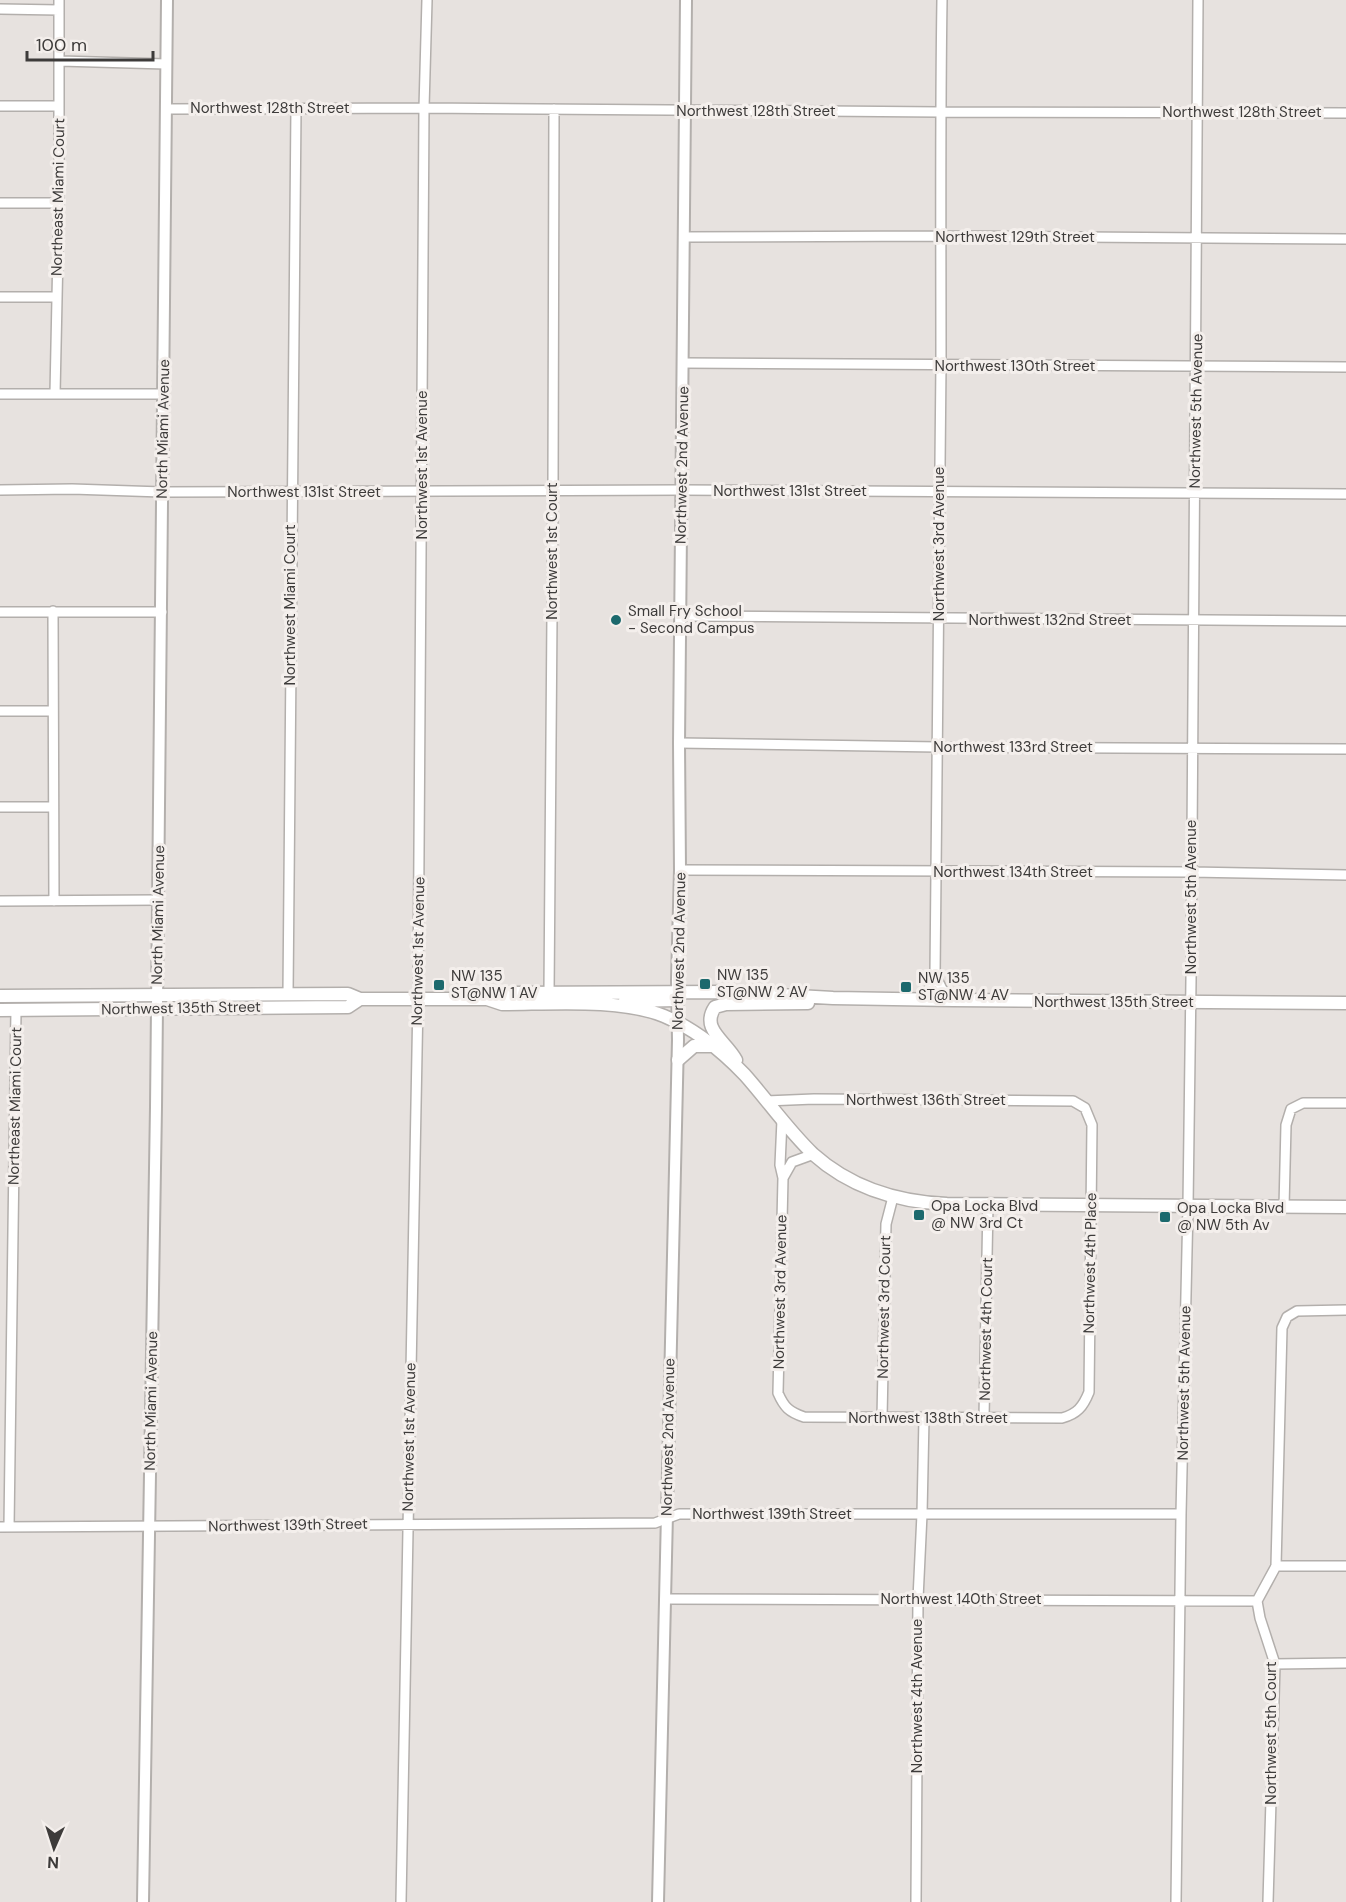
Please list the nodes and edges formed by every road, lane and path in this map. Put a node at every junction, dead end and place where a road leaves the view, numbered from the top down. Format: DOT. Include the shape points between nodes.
graph roads {
  1 [pos="167,0"];
  2 [pos="427,0"];
  3 [pos="686,0"];
  4 [pos="942,0"];
  5 [pos="1198,0"];
  6 [pos="59,5"];
  7 [pos="0,9"];
  8 [pos="60,61"];
  9 [pos="166,64"];
  10 [pos="0,106"];
  11 [pos="59,106"];
  12 [pos="296,108"];
  13 [pos="424,108"];
  14 [pos="166,109"];
  15 [pos="554,109"];
  16 [pos="684,110"];
  17 [pos="940,112"];
  18 [pos="1197,112"];
  19 [pos="1346,113"];
  20 [pos="0,203"];
  21 [pos="59,203"];
  22 [pos="941,236"];
  23 [pos="684,237"];
  24 [pos="1197,238"];
  25 [pos="1346,239"];
  26 [pos="0,297"];
  27 [pos="57,297"];
  28 [pos="683,363"];
  29 [pos="940,366"];
  30 [pos="1197,367"];
  31 [pos="1346,368"];
  32 [pos="0,394"];
  33 [pos="55,394"];
  34 [pos="163,394"];
  35 [pos="0,490"];
  36 [pos="553,490"];
  37 [pos="682,490"];
  38 [pos="162,492"];
  39 [pos="291,492"];
  40 [pos="422,492"];
  41 [pos="939,492"];
  42 [pos="1195,493"];
  43 [pos="1346,494"];
  44 [pos="53,611"];
  45 [pos="0,612"];
  46 [pos="162,612"];
  47 [pos="681,616"];
  48 [pos="938,619"];
  49 [pos="1193,621"];
  50 [pos="1346,621"];
  51 [pos="0,711"];
  52 [pos="52,711"];
  53 [pos="680,743"];
  54 [pos="938,747"];
  55 [pos="1192,747"];
  56 [pos="1346,748"];
  57 [pos="0,807"];
  58 [pos="53,807"];
  59 [pos="680,870"];
  60 [pos="936,872"];
  61 [pos="1191,872"];
  62 [pos="1346,875"];
  63 [pos="158,900"];
  64 [pos="0,901"];
  65 [pos="54,901"];
  66 [pos="935,975"];
  67 [pos="549,993"];
  68 [pos="288,994"];
  69 [pos="156,995"];
  70 [pos="0,996"];
  71 [pos="678,996"];
  72 [pos="833,998"];
  73 [pos="360,999"];
  74 [pos="418,999"];
  75 [pos="487,999"];
  76 [pos="919,1000"];
  77 [pos="953,1000"];
  78 [pos="1191,1002"];
  79 [pos="1346,1003"];
  80 [pos="609,1005"];
  81 [pos="235,1008"];
  82 [pos="156,1009"];
  83 [pos="0,1010"];
  84 [pos="16,1010"];
  85 [pos="678,1023"];
  86 [pos="714,1047"];
  87 [pos="678,1060"];
  88 [pos="744,1075"];
  89 [pos="766,1101"];
  90 [pos="1346,1103"];
  91 [pos="1085,1108"];
  92 [pos="782,1120"];
  93 [pos="814,1154"];
  94 [pos="783,1178"];
  95 [pos="893,1197"];
  96 [pos="988,1203"];
  97 [pos="1092,1205"];
  98 [pos="1188,1206"];
  99 [pos="1284,1207"];
  100 [pos="1346,1207"];
  101 [pos="1346,1310"];
  102 [pos="784,1406"];
  103 [pos="1075,1414"];
  104 [pos="882,1418"];
  105 [pos="924,1418"];
  106 [pos="984,1418"];
  107 [pos="922,1514"];
  108 [pos="1181,1514"];
  109 [pos="667,1518"];
  110 [pos="408,1524"];
  111 [pos="149,1526"];
  112 [pos="5,1527"];
  113 [pos="1276,1566"];
  114 [pos="1346,1566"];
  115 [pos="665,1599"];
  116 [pos="918,1599"];
  117 [pos="1179,1601"];
  118 [pos="1257,1601"];
  119 [pos="1346,1663"];
  120 [pos="1275,1664"];
  121 [pos="143,1902"];
  122 [pos="400,1902"];
  123 [pos="658,1902"];
  124 [pos="916,1902"];
  125 [pos="1176,1902"];
  126 [pos="1268,1902"];
  1 -- 9 [label="street, North Miami Avenue"];
  2 -- 13 [label="street, Northwest 1st Avenue"];
  3 -- 16 [label="street, Northwest 2nd Avenue"];
  4 -- 17 [label="street"];
  5 -- 18 [label="street, Northwest 5th Avenue"];
  6 -- 7 [label="street"];
  6 -- 8 [label="street, Northeast Miami Court"];
  8 -- 9 [label="street"];
  8 -- 11 [label="street, Northeast Miami Court"];
  9 -- 14 [label="street, North Miami Avenue"];
  10 -- 11 [label="street"];
  11 -- 21 [label="street, Northeast Miami Court"];
  12 -- 13 [label="street, Northwest 128th Street"];
  12 -- 14 [label="street, Northwest 128th Street"];
  12 -- 39 [label="street, Northwest Miami Court"];
  13 -- 15 [label="street, Northwest 128th Street"];
  13 -- 40 [label="street, Northwest 1st Avenue"];
  14 -- 34 [label="street, North Miami Avenue"];
  15 -- 16 [label="street, Northwest 128th Street"];
  15 -- 36 [label="street, Northwest 1st Court"];
  16 -- 17 [label="street, Northwest 128th Street"];
  16 -- 23 [label="street, Northwest 2nd Avenue"];
  17 -- 18 [label="street, Northwest 128th Street"];
  17 -- 22 [label="street, Northwest 3rd Avenue"];
  18 -- 19 [label="street, Northwest 128th Street"];
  18 -- 24 [label="street, Northwest 5th Avenue"];
  20 -- 21 [label="street"];
  21 -- 27 [label="street, Northeast Miami Court"];
  22 -- 23 [label="street, Northwest 129th Street"];
  22 -- 24 [label="street, Northwest 129th Street"];
  22 -- 29 [label="street, Northwest 3rd Avenue"];
  23 -- 28 [label="street, Northwest 2nd Avenue"];
  24 -- 25 [label="street, Northwest 129th Street"];
  24 -- 30 [label="street, Northwest 5th Avenue"];
  26 -- 27 [label="street"];
  27 -- 33 [label="street, Northeast Miami Court"];
  28 -- 29 [label="street, Northwest 130th Street"];
  28 -- 37 [label="street, Northwest 2nd Avenue"];
  29 -- 30 [label="street, Northwest 130th Street"];
  29 -- 41 [label="street, Northwest 3rd Avenue"];
  30 -- 31 [label="street, Northwest 130th Street"];
  30 -- 42 [label="street, Northwest 5th Avenue"];
  32 -- 33 [label="street"];
  33 -- 34 [label="street"];
  34 -- 38 [label="street, North Miami Avenue"];
  35 -- 38 [label="street, Northwest 131st Street"];
  36 -- 37 [label="street, Northwest 131st Street"];
  36 -- 40 [label="street, Northwest 131st Street"];
  36 -- 67 [label="street, Northwest 1st Court"];
  37 -- 41 [label="street, Northwest 131st Street"];
  37 -- 47 [label="street, Northwest 2nd Avenue"];
  38 -- 39 [label="street, Northwest 131st Street"];
  38 -- 46 [label="street, North Miami Avenue"];
  39 -- 40 [label="street, Northwest 131st Street"];
  39 -- 68 [label="street, Northwest Miami Court"];
  40 -- 74 [label="street, Northwest 1st Avenue"];
  41 -- 42 [label="street, Northwest 131st Street"];
  41 -- 48 [label="street, Northwest 3rd Avenue"];
  42 -- 43 [label="street, Northwest 131st Street"];
  42 -- 49 [label="street, Northwest 5th Avenue"];
  44 -- 45 [label="street"];
  44 -- 46 [label="street"];
  44 -- 52 [label="street"];
  46 -- 63 [label="street, North Miami Avenue"];
  47 -- 48 [label="street, Northwest 132nd Street"];
  47 -- 53 [label="street, Northwest 2nd Avenue"];
  48 -- 49 [label="street, Northwest 132nd Street"];
  48 -- 54 [label="street, Northwest 3rd Avenue"];
  49 -- 50 [label="street, Northwest 132nd Street"];
  49 -- 55 [label="street, Northwest 5th Avenue"];
  51 -- 52 [label="street"];
  52 -- 58 [label="street"];
  53 -- 54 [label="street, Northwest 133rd Street"];
  53 -- 59 [label="street, Northwest 2nd Avenue"];
  54 -- 55 [label="street, Northwest 133rd Street"];
  54 -- 60 [label="street, Northwest 3rd Avenue"];
  55 -- 56 [label="street, Northwest 133rd Street"];
  55 -- 61 [label="street, Northwest 5th Avenue"];
  57 -- 58 [label="street"];
  58 -- 65 [label="street"];
  59 -- 60 [label="street, Northwest 134th Street"];
  59 -- 71 [label="street, Northwest 2nd Avenue"];
  60 -- 61 [label="street, Northwest 134th Street"];
  60 -- 66 [label="street, Northwest 3rd Avenue"];
  61 -- 62 [label="street, Northwest 134th Street"];
  61 -- 78 [label="street, Northwest 5th Avenue"];
  63 -- 65 [label="street"];
  63 -- 69 [label="street, North Miami Avenue"];
  64 -- 65 [label="street"];
  66 -- 76 [label="street"];
  66 -- 77 [label="street"];
  67 -- 71 [label="main road, Northwest 135th Street"];
  67 -- 75 [label="main road, Northwest 135th Street" via="501,993"];
  68 -- 69 [label="main road, Northwest 135th Street"];
  68 -- 73 [label="main road, Northwest 135th Street" via="348,994"];
  68 -- 81 [label="main road" via="283,1001 248,1002"];
  69 -- 70 [label="main road, Northwest 135th Street"];
  69 -- 82 [label="street, North Miami Avenue"];
  71 -- 72 [label="main road, Northwest 135th Street" via="724,992"];
  71 -- 80 [label="main road"];
  71 -- 85 [label="street, Northwest 2nd Avenue"];
  72 -- 76 [label="main road, Northwest 135th Street"];
  72 -- 88 [label="main road" via="805,1004 715,1007 710,1025"];
  73 -- 74 [label="main road, Northwest 135th Street"];
  73 -- 81 [label="main road, Northwest 135th Street" via="348,1007"];
  74 -- 75 [label="main road, Northwest 135th Street"];
  74 -- 110 [label="street, Northwest 1st Avenue"];
  75 -- 80 [label="main road, Northwest 135th Street" via="501,1004"];
  76 -- 77 [label="main road, Northwest 135th Street"];
  77 -- 78 [label="main road, Northwest 135th Street"];
  78 -- 79 [label="main road, Northwest 135th Street"];
  78 -- 98 [label="street, Northwest 5th Avenue"];
  80 -- 85 [label="main road, Northwest 135th Street" via="651,1012"];
  81 -- 82 [label="main road, Northwest 135th Street"];
  82 -- 84 [label="main road, Northwest 135th Street"];
  82 -- 111 [label="street, North Miami Avenue"];
  83 -- 84 [label="main road, Northwest 135th Street"];
  84 -- 112 [label="street, Northeast Miami Court"];
  85 -- 86 [label="main road, Northwest 135th Street"];
  85 -- 87 [label="street, Northwest 2nd Avenue"];
  86 -- 87 [label="main road" via="694,1046"];
  86 -- 88 [label="main road, Northwest 135th Street"];
  87 -- 109 [label="street, Northwest 2nd Avenue"];
  88 -- 89 [label="main road"];
  89 -- 91 [label="street, Northwest 136th Street" via="1073,1101"];
  89 -- 92 [label="main road"];
  90 -- 99 [label="street" via="1303,1103 1291,1109 1286,1125"];
  91 -- 97 [label="street, Northwest 4th Place" via="1092,1125"];
  92 -- 93 [label="main road"];
  92 -- 94 [label="street, Northwest 3rd Avenue"];
  93 -- 94 [label="street" via="792,1162"];
  93 -- 95 [label="main road" via="851,1180"];
  94 -- 102 [label="street, Northwest 3rd Avenue" via="778,1393"];
  95 -- 96 [label="main road" via="934,1203"];
  95 -- 104 [label="street, Northwest 3rd Court" via="886,1224"];
  96 -- 97 [label="main road"];
  96 -- 106 [label="street, Northwest 4th Court"];
  97 -- 98 [label="main road"];
  97 -- 103 [label="street, Northwest 4th Place" via="1089,1392"];
  98 -- 99 [label="main road"];
  98 -- 108 [label="street, Northwest 5th Avenue"];
  99 -- 100 [label="main road"];
  101 -- 113 [label="street" via="1301,1310 1285,1319"];
  102 -- 104 [label="street, Northwest 138th Street" via="804,1417"];
  103 -- 106 [label="street, Northwest 138th Street" via="1062,1418"];
  104 -- 105 [label="street, Northwest 138th Street"];
  105 -- 106 [label="street, Northwest 138th Street"];
  105 -- 107 [label="street, Northwest 4th Avenue"];
  107 -- 108 [label="street, Northwest 139th Street"];
  107 -- 109 [label="street, Northwest 139th Street" via="679,1514"];
  107 -- 116 [label="street, Northwest 4th Avenue"];
  108 -- 117 [label="street, Northwest 5th Avenue"];
  109 -- 110 [label="street, Northwest 139th Street" via="655,1523"];
  109 -- 115 [label="street, Northwest 2nd Avenue"];
  110 -- 111 [label="street, Northwest 139th Street"];
  110 -- 122 [label="street, Northwest 1st Avenue"];
  111 -- 112 [label="street, Northwest 139th Street"];
  111 -- 121 [label="street, North Miami Avenue"];
  113 -- 114 [label="street"];
  113 -- 118 [label="street"];
  115 -- 116 [label="street, Northwest 140th Street"];
  115 -- 123 [label="street, Northwest 2nd Avenue"];
  116 -- 117 [label="street, Northwest 140th Street"];
  116 -- 124 [label="street, Northwest 4th Avenue"];
  117 -- 118 [label="street, Northwest 140th Street"];
  117 -- 125 [label="street, Northwest 5th Avenue"];
  118 -- 120 [label="street, Northwest 5th Court"];
  119 -- 120 [label="street"];
  120 -- 126 [label="street, Northwest 5th Court"];
}
